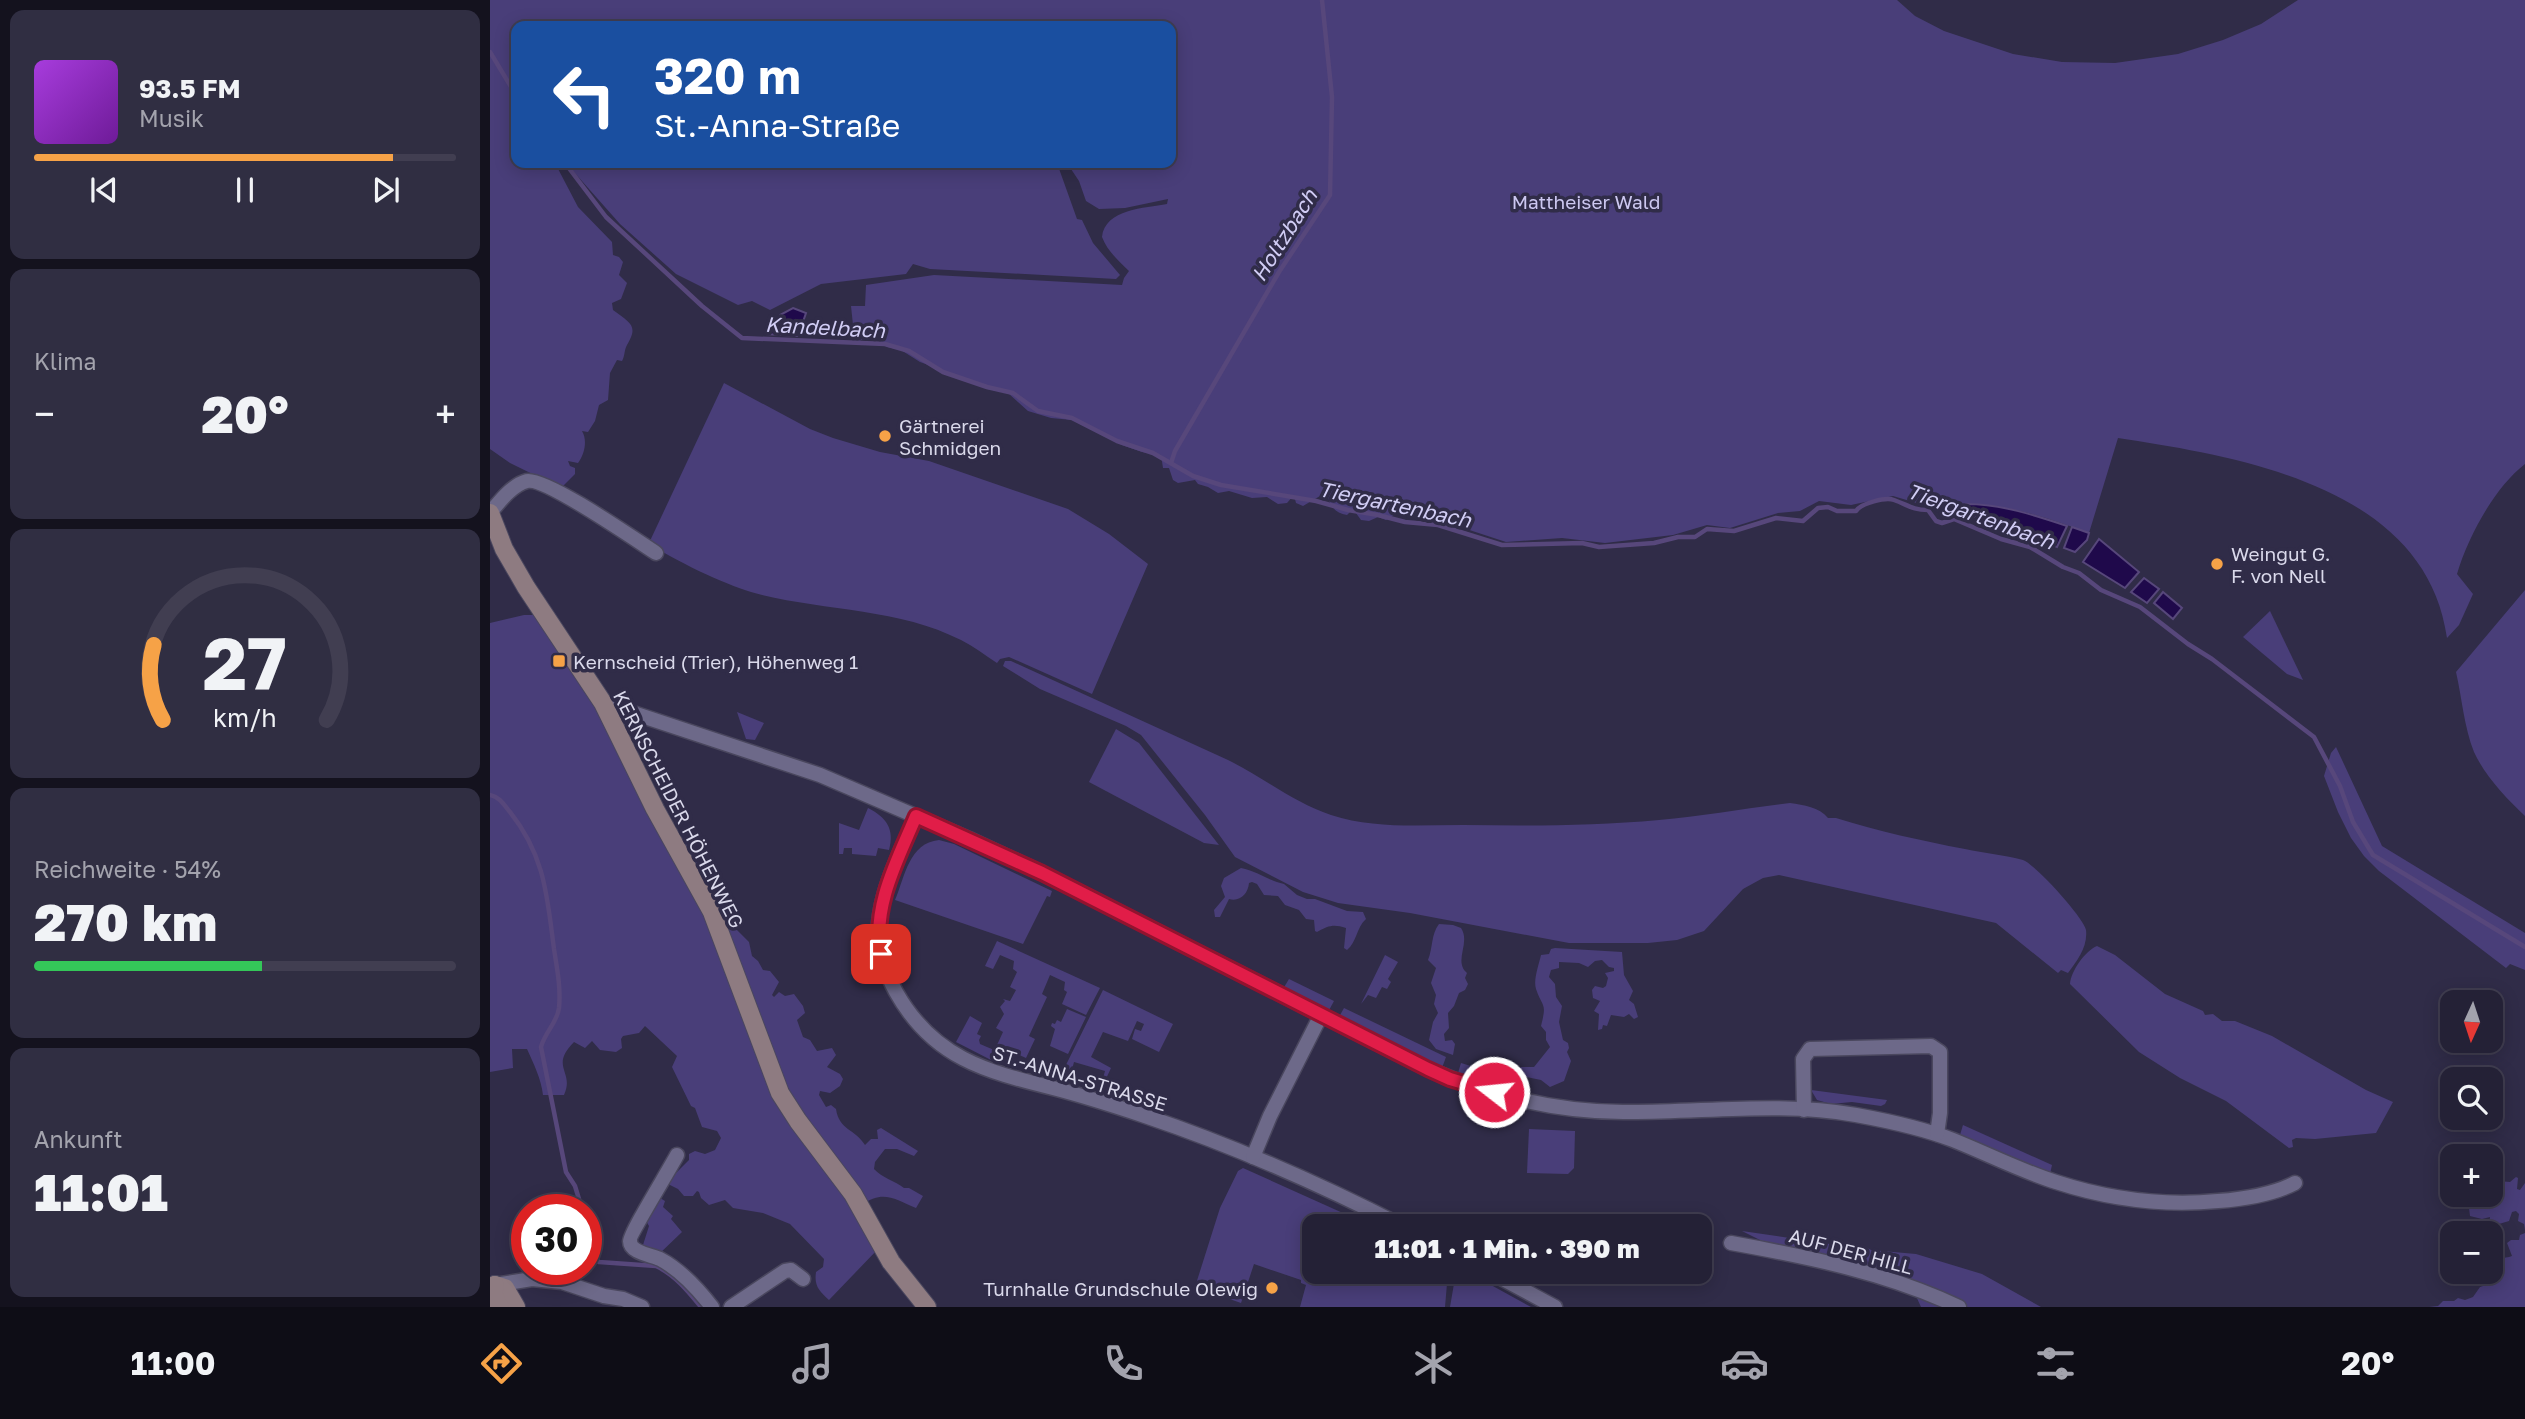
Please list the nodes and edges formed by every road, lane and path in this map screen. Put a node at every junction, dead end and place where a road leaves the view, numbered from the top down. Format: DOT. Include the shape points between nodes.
graph roads {
  1 [pos="490,513"];
  2 [pos="656,553"];
  3 [pos="603,703"];
  4 [pos="916,816"];
  5 [pos="1321,1015"];
  6 [pos="1804,1110"];
  7 [pos="1937,1134"];
  8 [pos="677,1155"];
  9 [pos="1253,1157"];
  10 [pos="2295,1183"];
  11 [pos="1378,1214"];
  12 [pos="1731,1243"];
  13 [pos="803,1279"];
  14 [pos="492,1281"];
  15 [pos="1512,1284"];
  16 [pos="500,1307"];
  17 [pos="516,1307"];
  18 [pos="642,1307"];
  19 [pos="712,1307"];
  20 [pos="731,1307"];
  21 [pos="927,1307"];
  22 [pos="1555,1307"];
  23 [pos="1959,1307"];
  1 -- 2 [label="street" via="515,488 536,481"];
  1 -- 3 [label="street, KERNSCHEIDER HÖHENWEG" via="526,587"];
  3 -- 4 [label="street" via="820,775"];
  3 -- 21 [label="street, KERNSCHEIDER HÖHENWEG" via="712,912 780,1093 853,1195 891,1262"];
  4 -- 5 [label="street" via="1042,873"];
  4 -- 9 [label="street, ST.-ANNA-STRASSE" via="884,901 878,937 890,981 926,1032 950,1052 993,1073 1117,1107"];
  5 -- 6 [label="street" via="1450,1079 1538,1103 1622,1112"];
  5 -- 9 [label="street"];
  6 -- 7 [label="street" via="1867,1117"];
  6 -- 7 [label="street" via="1803,1059 1810,1049 1931,1046 1940,1052"];
  7 -- 10 [label="street" via="2053,1181 2131,1199 2231,1200"];
  8 -- 19 [label="street" via="629,1240 635,1250 680,1272"];
  9 -- 11 [label="street, ST.-ANNA-STRASSE"];
  12 -- 23 [label="street, AUF DER HILL" via="1885,1276"];
  13 -- 20 [label="street" via="785,1270"];
  14 -- 16 [label="street"];
  14 -- 17 [label="street" via="505,1288"];
  14 -- 18 [label="street" via="562,1282"];
  15 -- 22 [label="street"];
}
